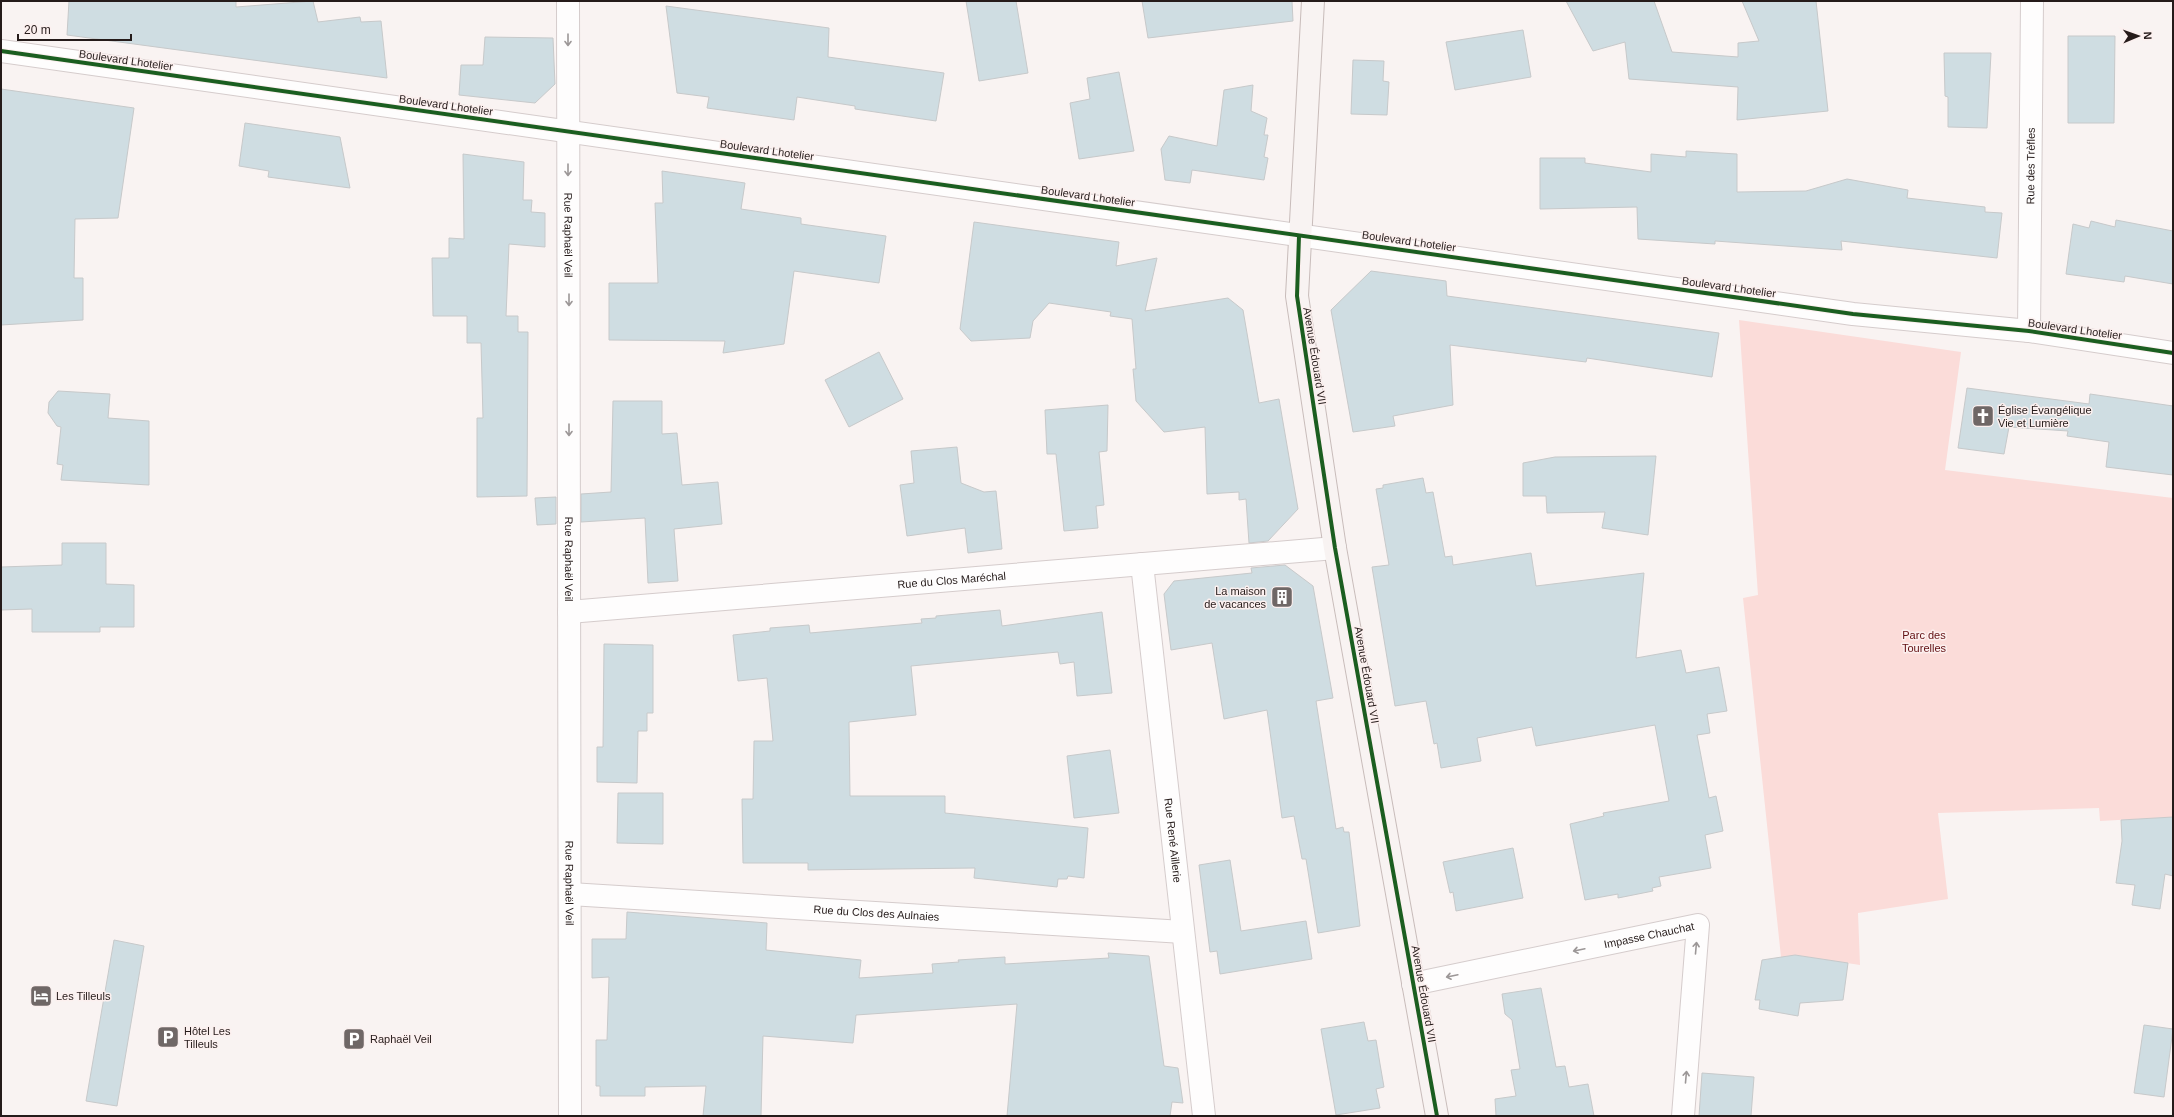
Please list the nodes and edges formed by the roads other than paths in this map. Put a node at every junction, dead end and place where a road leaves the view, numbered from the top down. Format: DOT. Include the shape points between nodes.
graph roads {
  1 [pos="568,1"];
  2 [pos="1313,1"];
  3 [pos="2032,1"];
  4 [pos="1,51"];
  5 [pos="568,131"];
  6 [pos="1299,236"];
  7 [pos="2029,331"];
  8 [pos="2173,353"];
  9 [pos="1335,548"];
  10 [pos="1142,564"];
  11 [pos="569,612"];
  12 [pos="570,894"];
  13 [pos="1183,932"];
  14 [pos="1413,984"];
  15 [pos="570,1116"];
  16 [pos="1204,1116"];
  17 [pos="1437,1116"];
  18 [pos="1683,1116"];
  1 -- 5 [label="street, Rue Raphaël Veil, one-way"];
  2 -- 6 [label="main road, Avenue Édouard VII"];
  3 -- 7 [label="street, Rue des Trèfles"];
  4 -- 5 [label="street, Boulevard Lhotelier"];
  5 -- 6 [label="street, Boulevard Lhotelier"];
  5 -- 11 [label="street, Rue Raphaël Veil, one-way"];
  6 -- 7 [label="street, Boulevard Lhotelier" via="1853,314"];
  6 -- 9 [label="main road, Avenue Édouard VII" via="1297,296"];
  7 -- 8 [label="street, Boulevard Lhotelier"];
  9 -- 10 [label="street, Rue du Clos Maréchal"];
  9 -- 14 [label="main road, Avenue Édouard VII"];
  10 -- 11 [label="street, Rue du Clos Maréchal"];
  10 -- 13 [label="street, Rue René Aillerie"];
  11 -- 12 [label="street, Rue Raphaël Veil"];
  12 -- 13 [label="street, Rue du Clos des Aulnaies"];
  12 -- 15 [label="street, Rue Raphaël Veil"];
  13 -- 16 [label="street, Rue René Aillerie"];
  14 -- 17 [label="main road, Avenue Édouard VII"];
  18 -- 14 [label="street, Impasse Chauchat, one-way" via="1698,925"];
}
